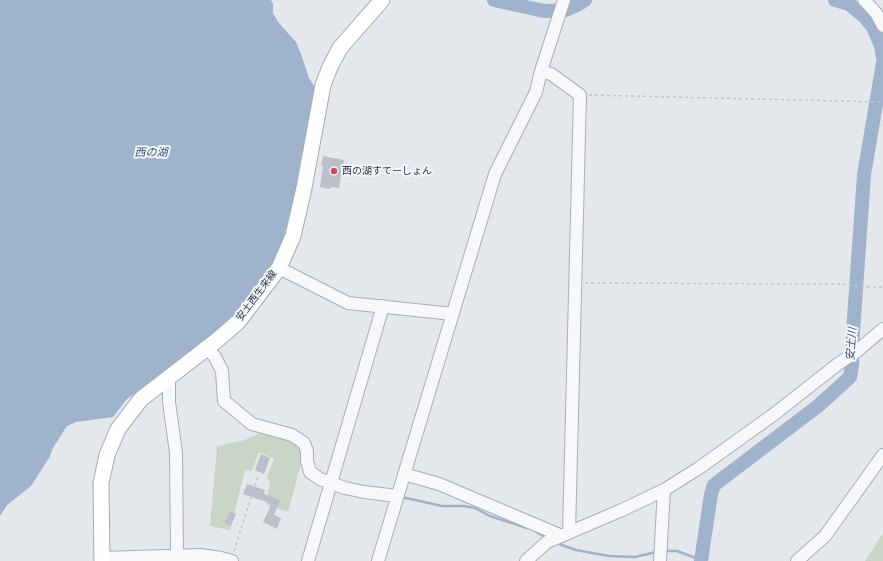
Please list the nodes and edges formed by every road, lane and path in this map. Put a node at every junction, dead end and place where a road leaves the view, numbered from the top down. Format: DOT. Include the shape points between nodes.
graph roads {
  1 [pos="382,0"];
  2 [pos="864,0"];
  3 [pos="564,1"];
  4 [pos="883,26"];
  5 [pos="541,71"];
  6 [pos="580,95"];
  7 [pos="882,102"];
  8 [pos="279,268"];
  9 [pos="576,284"];
  10 [pos="883,287"];
  11 [pos="383,306"];
  12 [pos="453,314"];
  13 [pos="883,329"];
  14 [pos="207,348"];
  15 [pos="169,377"];
  16 [pos="883,455"];
  17 [pos="404,474"];
  18 [pos="258,476"];
  19 [pos="331,483"];
  20 [pos="255,486"];
  21 [pos="664,490"];
  22 [pos="397,496"];
  23 [pos="251,497"];
  24 [pos="559,537"];
  25 [pos="177,556"];
  26 [pos="102,559"];
  27 [pos="660,559"];
  28 [pos="231,561"];
  29 [pos="308,561"];
  30 [pos="378,561"];
  31 [pos="526,561"];
  32 [pos="797,561"];
  1 -- 8 [label="main road, 安土西生来線" via="340,48 323,85 293,236"];
  2 -- 4 [label="street" via="876,12"];
  3 -- 5 [label="street"];
  5 -- 6 [label="street" via="551,74"];
  5 -- 12 [label="street" via="536,92 495,174"];
  6 -- 7 [label="path"];
  6 -- 9 [label="street"];
  8 -- 11 [label="street" via="348,303"];
  8 -- 14 [label="main road, 安土西生来線" via="238,322"];
  9 -- 10 [label="path" via="841,284"];
  9 -- 24 [label="street"];
  11 -- 12 [label="street"];
  11 -- 19 [label="street"];
  12 -- 17 [label="street"];
  13 -- 21 [label="street" via="773,414"];
  14 -- 15 [label="main road, 安土西生来線"];
  14 -- 19 [label="street" via="222,371 224,401 252,424 292,435 304,443 308,451 310,472"];
  15 -- 25 [label="street" via="169,402 176,453"];
  15 -- 26 [label="main road, 安土西生来線" via="141,398 118,429 107,455 101,483"];
  16 -- 32 [label="street" via="825,536"];
  17 -- 22 [label="street"];
  17 -- 24 [label="street" via="439,484"];
  18 -- 20 [label="path"];
  19 -- 22 [label="street" via="358,491"];
  19 -- 29 [label="street"];
  21 -- 24 [label="street"];
  21 -- 27 [label="street"];
  22 -- 30 [label="street"];
  23 -- 28 [label="path"];
  24 -- 31 [label="street"];
  25 -- 26 [label="street"];
  25 -- 28 [label="street" via="200,555"];
}
